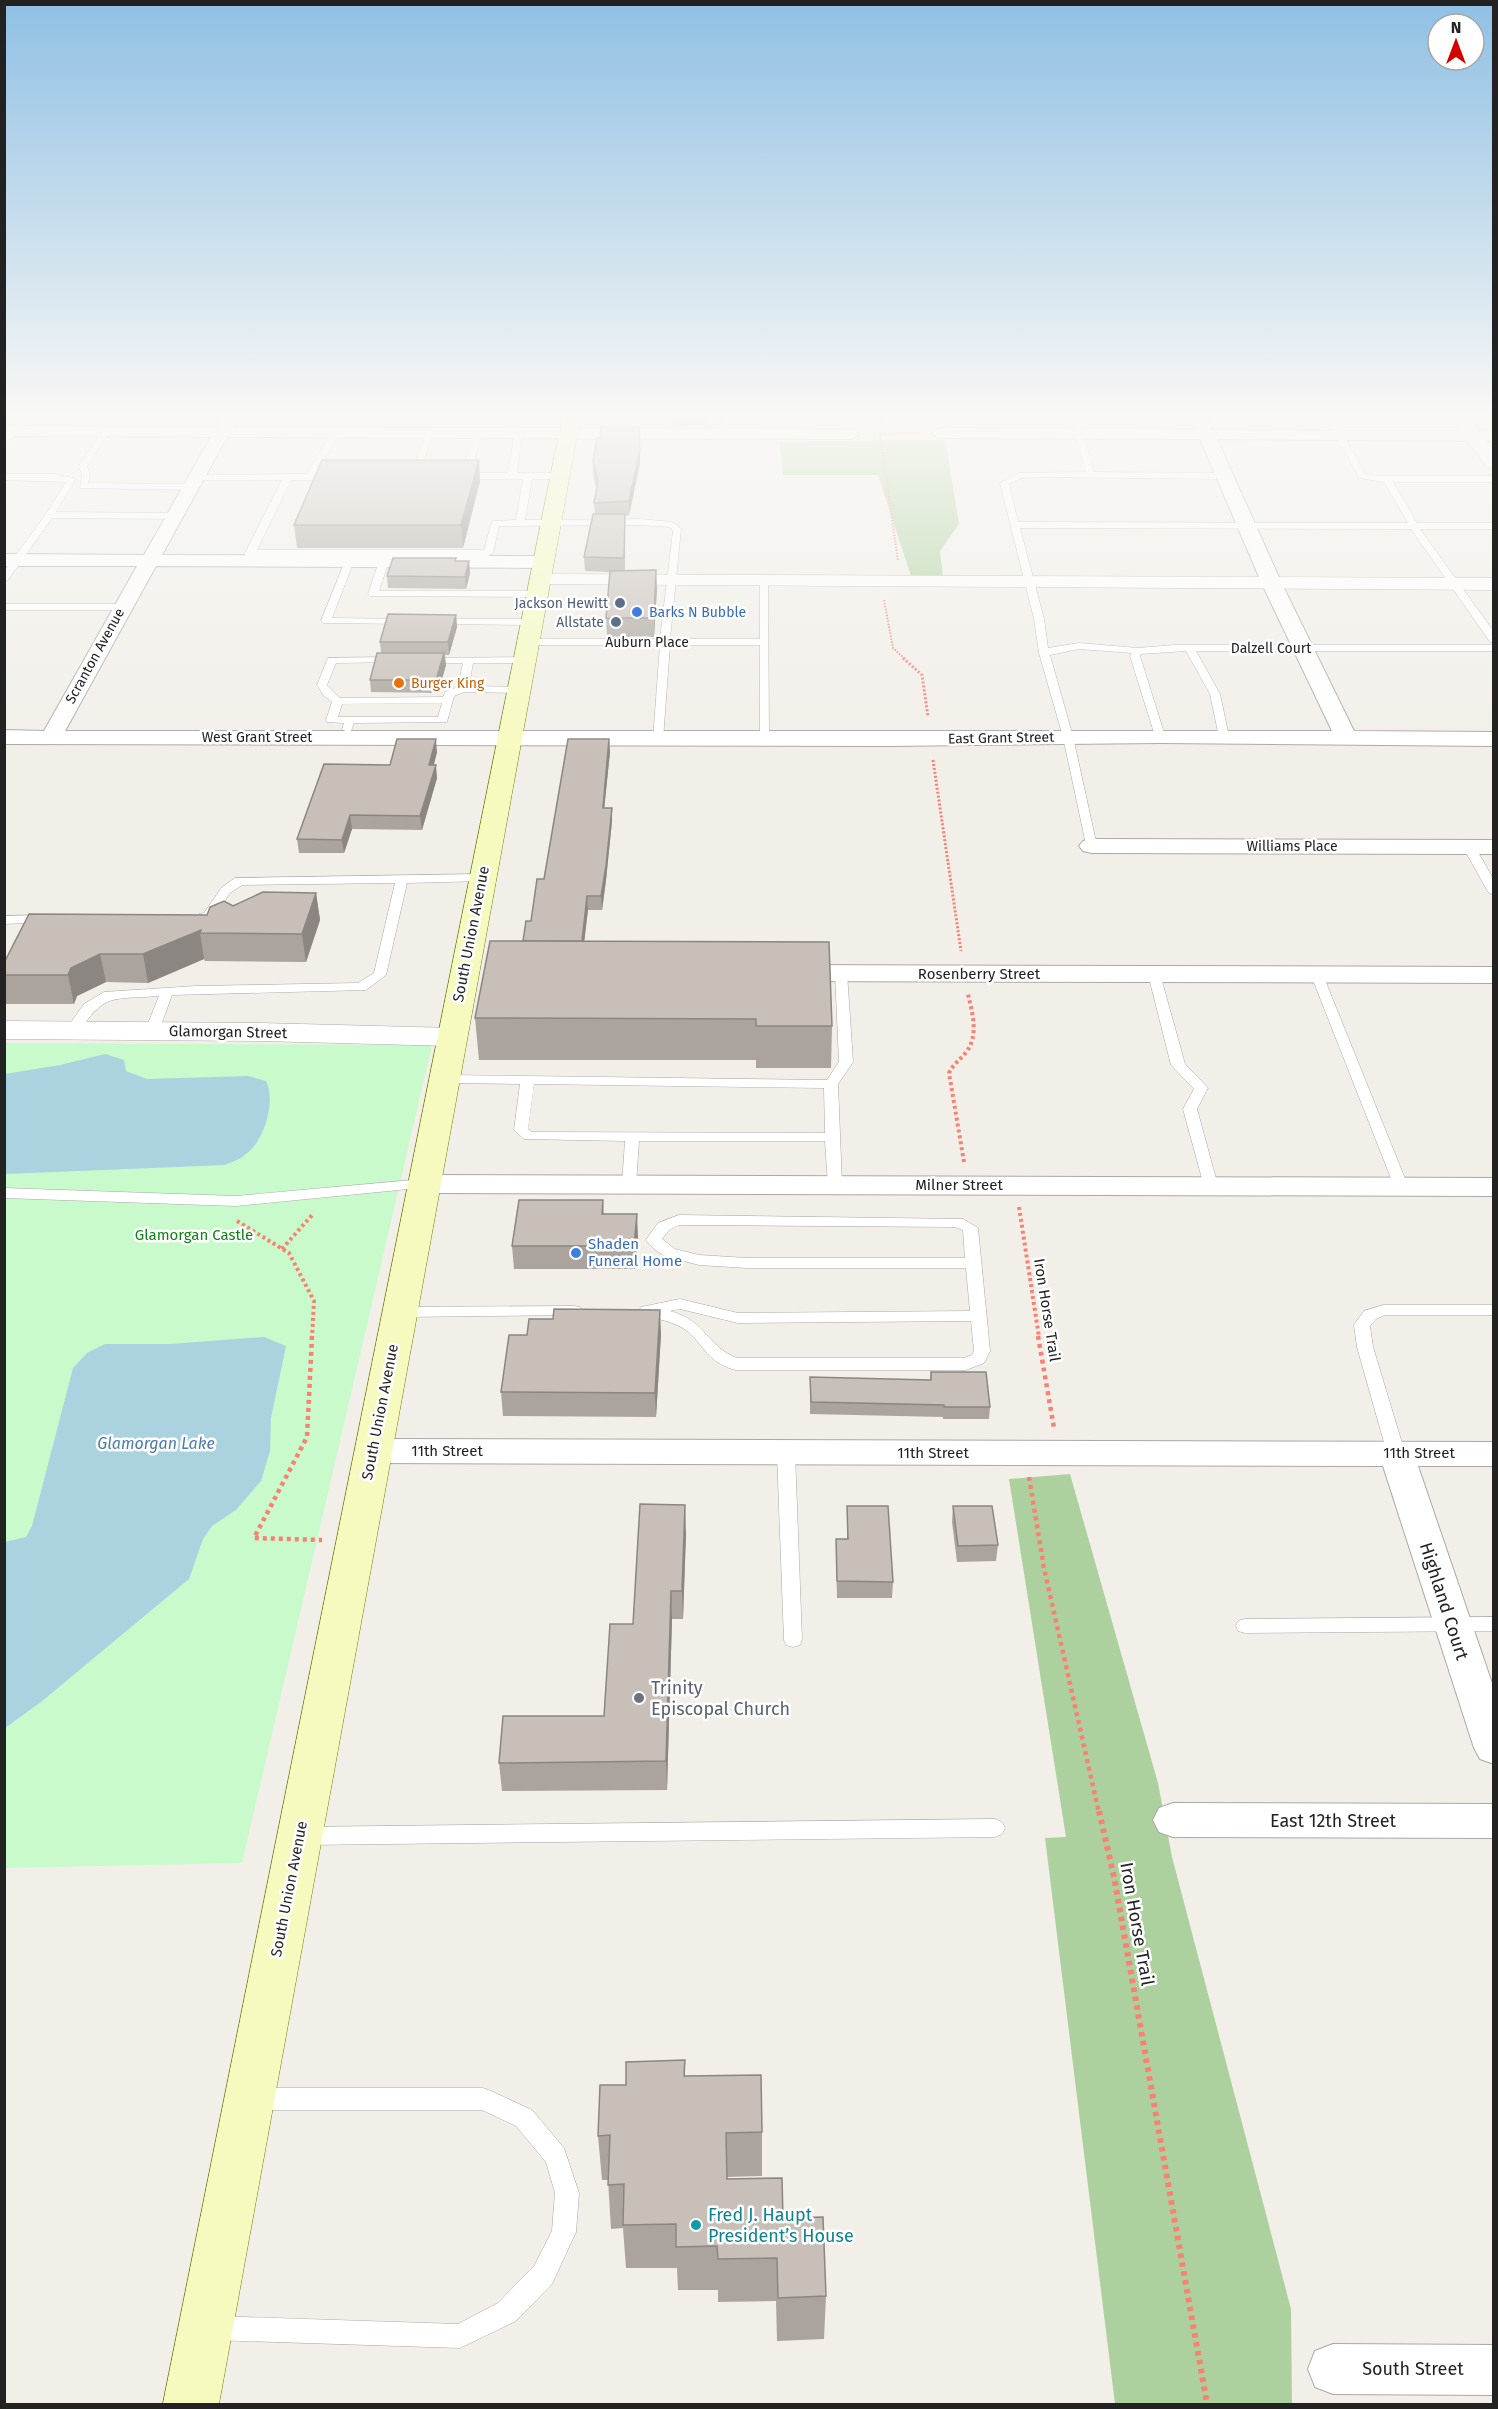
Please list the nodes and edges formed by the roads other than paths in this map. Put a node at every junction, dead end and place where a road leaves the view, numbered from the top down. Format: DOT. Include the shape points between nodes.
graph roads {
  1 [pos="36,531"];
  2 [pos="166,531"];
  3 [pos="261,531"];
  4 [pos="493,531"];
  5 [pos="536,531"];
  6 [pos="678,531"];
  7 [pos="1015,531"];
  8 [pos="1250,531"];
  9 [pos="1418,531"];
  10 [pos="249,557"];
  11 [pos="465,558"];
  12 [pos="11,560"];
  13 [pos="150,560"];
  14 [pos="349,561"];
  15 [pos="384,561"];
  16 [pos="4,579"];
  17 [pos="673,581"];
  18 [pos="765,581"];
  19 [pos="1029,583"];
  20 [pos="1272,584"];
  21 [pos="1454,584"];
  22 [pos="1494,584"];
  23 [pos="4,607"];
  24 [pos="123,607"];
  25 [pos="532,621"];
  26 [pos="418,622"];
  27 [pos="429,622"];
  28 [pos="1494,640"];
  29 [pos="665,642"];
  30 [pos="765,642"];
  31 [pos="1189,648"];
  32 [pos="1304,648"];
  33 [pos="1494,648"];
  34 [pos="1138,651"];
  35 [pos="1044,653"];
  36 [pos="469,660"];
  37 [pos="463,689"];
  38 [pos="448,700"];
  39 [pos="338,701"];
  40 [pos="347,729"];
  41 [pos="4,736"];
  42 [pos="1160,736"];
  43 [pos="1224,736"];
  44 [pos="51,737"];
  45 [pos="1068,737"];
  46 [pos="1346,737"];
  47 [pos="510,738"];
  48 [pos="658,739"];
  49 [pos="765,739"];
  50 [pos="1494,739"];
  51 [pos="1091,846"];
  52 [pos="1469,847"];
  53 [pos="1494,847"];
  54 [pos="482,878"];
  55 [pos="402,879"];
  56 [pos="1494,892"];
  57 [pos="184,917"];
  58 [pos="52,919"];
  59 [pos="4,920"];
  60 [pos="758,973"];
  61 [pos="841,973"];
  62 [pos="1154,974"];
  63 [pos="1317,975"];
  64 [pos="1494,975"];
  65 [pos="167,992"];
  66 [pos="4,1030"];
  67 [pos="72,1031"];
  68 [pos="152,1031"];
  69 [pos="452,1037"];
  70 [pos="444,1079"];
  71 [pos="528,1080"];
  72 [pos="831,1084"];
  73 [pos="632,1137"];
  74 [pos="832,1137"];
  75 [pos="424,1184"];
  76 [pos="629,1184"];
  77 [pos="836,1185"];
  78 [pos="1211,1186"];
  79 [pos="1401,1186"];
  80 [pos="1494,1187"];
  81 [pos="4,1193"];
  82 [pos="974,1263"];
  83 [pos="1494,1310"];
  84 [pos="581,1311"];
  85 [pos="627,1311"];
  86 [pos="647,1311"];
  87 [pos="399,1312"];
  88 [pos="979,1316"];
  89 [pos="372,1451"];
  90 [pos="786,1453"];
  91 [pos="1396,1453"];
  92 [pos="1494,1454"];
  93 [pos="1451,1623"];
  94 [pos="1494,1623"];
  95 [pos="1245,1626"];
  96 [pos="793,1640"];
  97 [pos="1494,1748"];
  98 [pos="1173,1820"];
  99 [pos="1494,1821"];
  100 [pos="994,1828"];
  101 [pos="299,1836"];
  102 [pos="249,2099"];
  103 [pos="205,2328"];
  104 [pos="1333,2369"];
  105 [pos="1494,2370"];
  106 [pos="191,2404"];
  1 -- 12 [label="lane"];
  2 -- 13 [label="street, Scranton Avenue"];
  3 -- 10 [label="lane"];
  4 -- 11 [label="lane" via="488,554"];
  5 -- 25 [label="main road, South Union Avenue"];
  6 -- 17 [label="lane"];
  7 -- 19 [label="lane"];
  8 -- 20 [label="street"];
  9 -- 21 [label="lane"];
  10 -- 11 [label="lane"];
  10 -- 13 [label="street"];
  10 -- 14 [label="street"];
  11 -- 15 [label="street"];
  11 -- 25 [label="street"];
  12 -- 13 [label="street"];
  12 -- 16 [label="lane"];
  13 -- 24 [label="street, Scranton Avenue"];
  14 -- 15 [label="street"];
  14 -- 26 [label="lane" via="326,621"];
  15 -- 25 [label="lane" via="373,594"];
  17 -- 18 [label="street"];
  17 -- 25 [label="street"];
  17 -- 29 [label="lane"];
  18 -- 19 [label="street"];
  18 -- 30 [label="lane"];
  19 -- 20 [label="street"];
  19 -- 35 [label="lane"];
  20 -- 21 [label="street"];
  20 -- 32 [label="street"];
  21 -- 22 [label="street"];
  21 -- 28 [label="lane"];
  23 -- 24 [label="lane"];
  24 -- 44 [label="street, Scranton Avenue"];
  25 -- 27 [label="lane"];
  25 -- 29 [label="lane, Auburn Place"];
  25 -- 36 [label="lane"];
  25 -- 37 [label="lane"];
  25 -- 47 [label="main road, South Union Avenue"];
  29 -- 30 [label="lane, Auburn Place"];
  29 -- 48 [label="lane"];
  30 -- 49 [label="lane"];
  31 -- 32 [label="lane, Dalzell Court"];
  31 -- 34 [label="lane, Dalzell Court"];
  31 -- 43 [label="lane" via="1215,694"];
  32 -- 33 [label="lane, Dalzell Court"];
  32 -- 46 [label="street"];
  34 -- 35 [label="lane, Dalzell Court" via="1077,646"];
  34 -- 42 [label="lane" via="1135,656"];
  35 -- 45 [label="lane"];
  36 -- 37 [label="lane"];
  36 -- 39 [label="lane" via="332,660 322,685"];
  37 -- 38 [label="lane" via="449,694"];
  38 -- 39 [label="lane"];
  38 -- 40 [label="lane" via="443,720"];
  39 -- 40 [label="lane" via="331,720"];
  40 -- 44 [label="street, West Grant Street"];
  40 -- 47 [label="street, West Grant Street"];
  41 -- 44 [label="street, West Grant Street"];
  42 -- 43 [label="street, East Grant Street"];
  42 -- 45 [label="street, East Grant Street"];
  43 -- 46 [label="street, East Grant Street"];
  45 -- 49 [label="street, East Grant Street"];
  45 -- 51 [label="lane"];
  46 -- 50 [label="street, East Grant Street"];
  47 -- 48 [label="street, East Grant Street"];
  47 -- 54 [label="main road, South Union Avenue"];
  48 -- 49 [label="street, East Grant Street"];
  51 -- 52 [label="street, Williams Place"];
  52 -- 53 [label="street, Williams Place"];
  52 -- 56 [label="lane"];
  54 -- 55 [label="lane"];
  54 -- 69 [label="main road, South Union Avenue" via="475,971"];
  55 -- 57 [label="lane" via="239,881 226,890 208,917"];
  55 -- 65 [label="lane" via="380,975 361,987"];
  58 -- 59 [label="lane"];
  60 -- 61 [label="street, Rosenberry Street"];
  61 -- 62 [label="street, Rosenberry Street"];
  61 -- 72 [label="lane" via="846,1062"];
  62 -- 63 [label="street, Rosenberry Street"];
  62 -- 78 [label="lane" via="1178,1065 1201,1088 1190,1108"];
  63 -- 64 [label="street, Rosenberry Street"];
  63 -- 79 [label="lane"];
  65 -- 67 [label="lane" via="104,996 89,1007"];
  65 -- 68 [label="lane"];
  66 -- 67 [label="street, Glamorgan Street"];
  67 -- 68 [label="street, Glamorgan Street"];
  68 -- 69 [label="street, Glamorgan Street"];
  69 -- 70 [label="main road, South Union Avenue"];
  70 -- 71 [label="lane"];
  70 -- 75 [label="main road, South Union Avenue"];
  71 -- 72 [label="lane"];
  71 -- 73 [label="lane" via="521,1130 529,1136"];
  72 -- 74 [label="lane"];
  73 -- 74 [label="lane"];
  73 -- 76 [label="lane"];
  74 -- 77 [label="lane"];
  75 -- 76 [label="street, Milner Street"];
  75 -- 81 [label="lane" via="236,1201"];
  75 -- 87 [label="main road, South Union Avenue"];
  76 -- 77 [label="street, Milner Street"];
  77 -- 78 [label="street, Milner Street"];
  78 -- 79 [label="street, Milner Street"];
  79 -- 80 [label="street, Milner Street"];
  82 -- 82 [label="lane" via="970,1228 958,1222 678,1220 657,1232 654,1240 670,1253 699,1260"];
  82 -- 88 [label="lane"];
  83 -- 91 [label="lane" via="1383,1310 1370,1315 1362,1325"];
  84 -- 87 [label="lane"];
  85 -- 86 [label="lane"];
  86 -- 88 [label="lane" via="680,1304 738,1318"];
  86 -- 88 [label="lane" via="685,1322 711,1352 735,1364 966,1364 978,1359 982,1352"];
  87 -- 89 [label="main road, South Union Avenue"];
  89 -- 90 [label="street, 11th Street"];
  89 -- 101 [label="main road, South Union Avenue"];
  90 -- 91 [label="street, 11th Street"];
  90 -- 96 [label="lane"];
  91 -- 92 [label="street, 11th Street"];
  91 -- 93 [label="street, Highland Court"];
  93 -- 94 [label="lane"];
  93 -- 95 [label="lane"];
  93 -- 97 [label="street, Highland Court"];
  98 -- 99 [label="street, East 12th Street"];
  100 -- 101 [label="lane"];
  101 -- 102 [label="main road, South Union Avenue"];
  102 -- 103 [label="main road, South Union Avenue"];
  102 -- 103 [label="lane" via="483,2099 524,2118 556,2156 567,2193 564,2232 543,2275 507,2312 460,2336"];
  103 -- 106 [label="main road, South Union Avenue"];
  104 -- 105 [label="street, South Street"];
}
